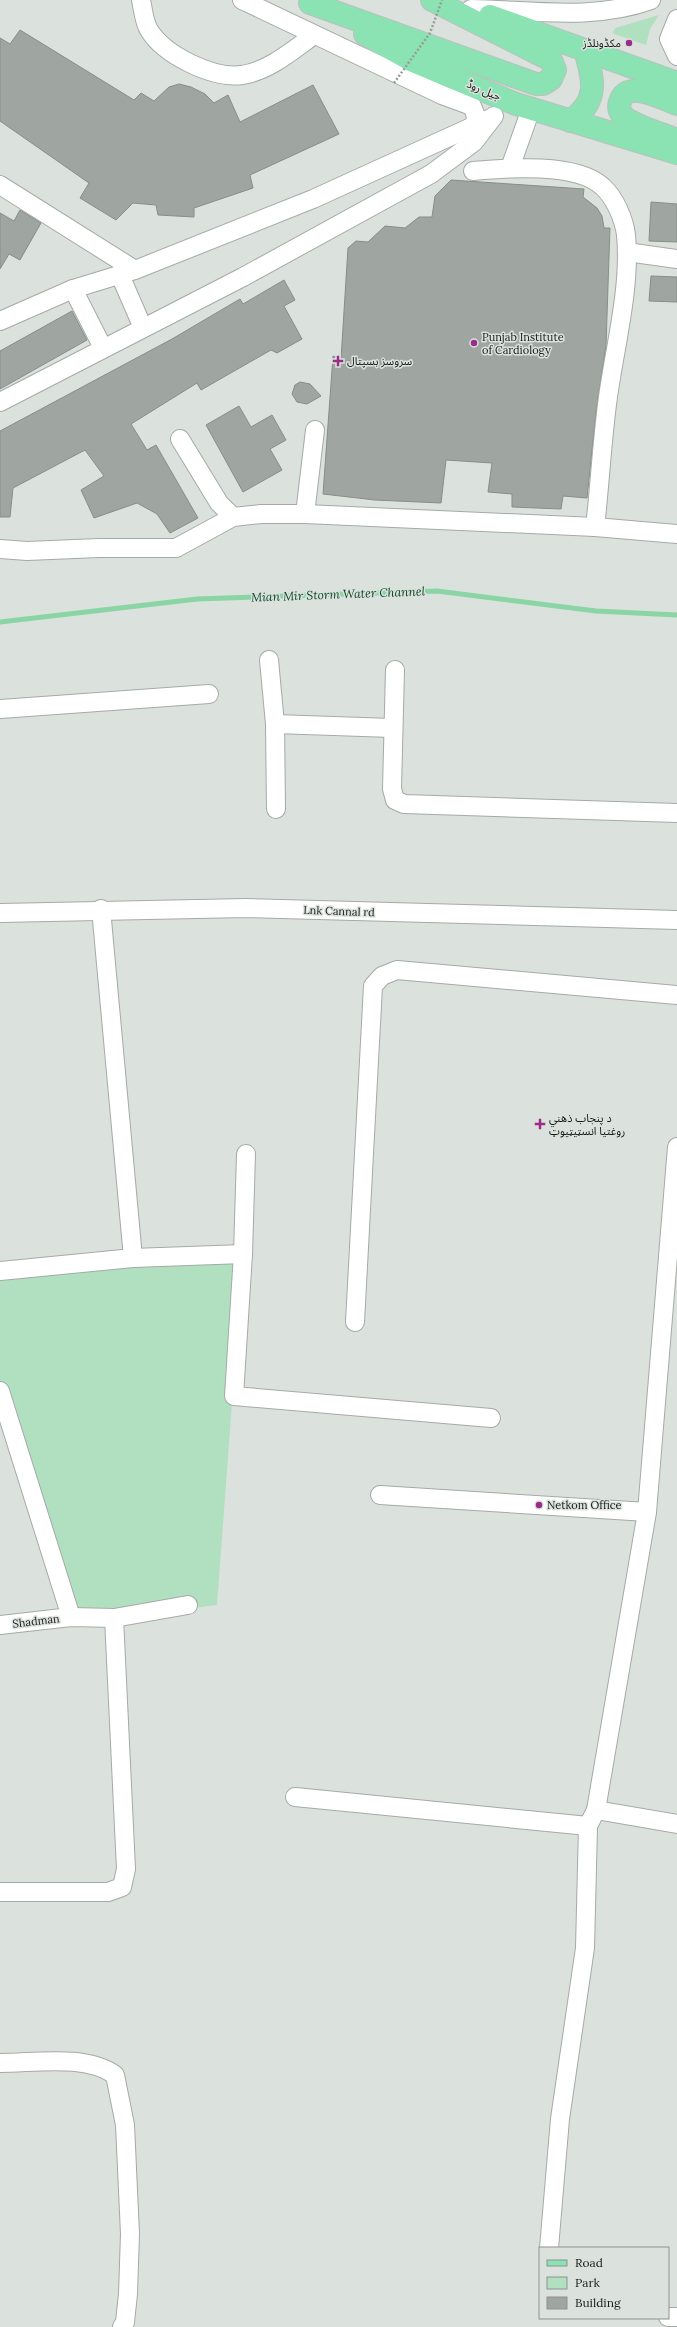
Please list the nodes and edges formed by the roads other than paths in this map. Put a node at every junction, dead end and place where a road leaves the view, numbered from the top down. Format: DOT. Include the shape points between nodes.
graph roads {
  1 [pos="142,0"];
  2 [pos="242,0"];
  3 [pos="432,0"];
  4 [pos="449,0"];
  5 [pos="651,0"];
  6 [pos="306,2"];
  7 [pos="471,9"];
  8 [pos="677,19"];
  9 [pos="314,35"];
  10 [pos="585,51"];
  11 [pos="677,56"];
  12 [pos="677,83"];
  13 [pos="677,104"];
  14 [pos="523,106"];
  15 [pos="494,116"];
  16 [pos="570,121"];
  17 [pos="475,124"];
  18 [pos="677,140"];
  19 [pos="677,153"];
  20 [pos="510,168"];
  21 [pos="473,171"];
  22 [pos="0,185"];
  23 [pos="627,252"];
  24 [pos="677,259"];
  25 [pos="127,273"];
  26 [pos="73,289"];
  27 [pos="0,321"];
  28 [pos="143,328"];
  29 [pos="103,348"];
  30 [pos="0,402"];
  31 [pos="315,430"];
  32 [pos="180,439"];
  33 [pos="305,514"];
  34 [pos="232,517"];
  35 [pos="595,527"];
  36 [pos="677,534"];
  37 [pos="0,549"];
  38 [pos="269,660"];
  39 [pos="395,670"];
  40 [pos="210,694"];
  41 [pos="0,709"];
  42 [pos="275,724"];
  43 [pos="392,728"];
  44 [pos="276,809"];
  45 [pos="677,813"];
  46 [pos="101,909"];
  47 [pos="0,913"];
  48 [pos="677,920"];
  49 [pos="677,995"];
  50 [pos="677,1147"];
  51 [pos="246,1154"];
  52 [pos="243,1254"];
  53 [pos="133,1258"];
  54 [pos="0,1271"];
  55 [pos="670,1315"];
  56 [pos="355,1322"];
  57 [pos="0,1392"];
  58 [pos="491,1418"];
  59 [pos="380,1495"];
  60 [pos="647,1512"];
  61 [pos="188,1605"];
  62 [pos="72,1617"];
  63 [pos="114,1618"];
  64 [pos="0,1625"];
  65 [pos="295,1797"];
  66 [pos="592,1818"];
  67 [pos="677,1824"];
  68 [pos="0,1892"];
  69 [pos="0,2063"];
  70 [pos="549,2247"];
  71 [pos="122,2327"];
  1 -- 9 [label="street" via="149,29 164,46 181,58 212,73 242,75 261,68 282,58"];
  2 -- 9 [label="street"];
  3 -- 6 [label="main road" via="550,60 555,70 551,79 536,84"];
  4 -- 7 [label="main road"];
  5 -- 7 [label="street" via="635,6 590,14"];
  6 -- 14 [label="main road, جیل روڈ" via="411,60"];
  7 -- 10 [label="main road"];
  8 -- 11 [label="street" via="668,39"];
  9 -- 17 [label="street" via="442,95 472,106 476,116"];
  10 -- 12 [label="main road"];
  10 -- 16 [label="main road" via="593,88 580,115"];
  13 -- 18 [label="main road" via="639,90 631,90 625,93 619,109 624,118"];
  14 -- 15 [label="street"];
  14 -- 16 [label="main road, جیل روڈ"];
  14 -- 20 [label="street"];
  15 -- 17 [label="street"];
  15 -- 28 [label="street" via="474,142 431,174 243,278"];
  16 -- 19 [label="main road, جیل روڈ"];
  17 -- 25 [label="street" via="313,199"];
  20 -- 21 [label="street"];
  20 -- 23 [label="street" via="540,168 578,175 602,186 612,198 621,217 626,233"];
  22 -- 25 [label="street"];
  23 -- 24 [label="street"];
  23 -- 35 [label="street"];
  25 -- 26 [label="street"];
  25 -- 28 [label="street"];
  26 -- 27 [label="street"];
  26 -- 29 [label="street"];
  28 -- 29 [label="street"];
  29 -- 30 [label="street"];
  31 -- 33 [label="street"];
  32 -- 34 [label="street" via="219,503"];
  33 -- 34 [label="street"];
  33 -- 35 [label="street"];
  34 -- 37 [label="street" via="176,548 27,551"];
  35 -- 36 [label="street"];
  38 -- 42 [label="street"];
  39 -- 43 [label="street"];
  40 -- 41 [label="street"];
  42 -- 43 [label="street"];
  42 -- 44 [label="street"];
  43 -- 45 [label="street" via="392,789 395,800 404,804"];
  46 -- 47 [label="street, Lnk Cannal rd"];
  46 -- 48 [label="street, Lnk Cannal rd" via="246,908"];
  46 -- 53 [label="street"];
  49 -- 56 [label="street" via="397,970 382,976 373,986"];
  50 -- 55 [label="street"];
  51 -- 52 [label="street"];
  52 -- 53 [label="street"];
  52 -- 58 [label="street" via="234,1396"];
  53 -- 54 [label="street"];
  55 -- 60 [label="street"];
  57 -- 62 [label="street"];
  59 -- 60 [label="street"];
  60 -- 66 [label="street"];
  61 -- 63 [label="street, Shadman"];
  62 -- 63 [label="street, Shadman"];
  62 -- 64 [label="street, Shadman"];
  63 -- 68 [label="street" via="126,1869 122,1887 108,1892"];
  65 -- 66 [label="street"];
  66 -- 67 [label="street"];
  66 -- 70 [label="street" via="585,1948 560,2119"];
  69 -- 71 [label="street" via="85,2062 106,2069 115,2076 125,2125 130,2234 128,2294 125,2322"];
}
